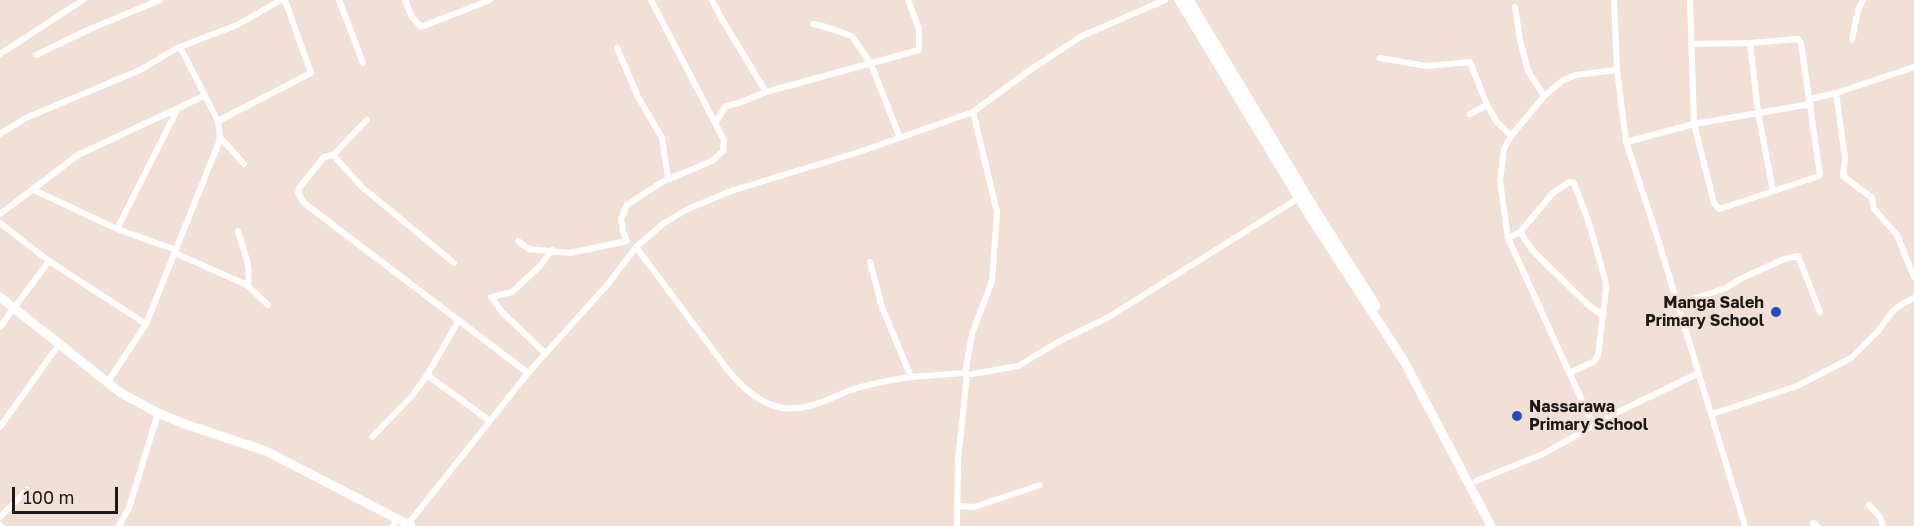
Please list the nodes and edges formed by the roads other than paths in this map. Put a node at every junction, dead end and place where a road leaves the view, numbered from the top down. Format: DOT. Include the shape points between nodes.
graph roads {
  1 [pos="83,0"];
  2 [pos="160,0"];
  3 [pos="283,0"];
  4 [pos="339,0"];
  5 [pos="405,0"];
  6 [pos="490,0"];
  7 [pos="651,0"];
  8 [pos="712,0"];
  9 [pos="908,0"];
  10 [pos="1165,0"];
  11 [pos="1179,0"];
  12 [pos="1189,0"];
  13 [pos="1614,0"];
  14 [pos="1863,0"];
  15 [pos="1690,1"];
  16 [pos="1515,7"];
  17 [pos="813,24"];
  18 [pos="1852,40"];
  19 [pos="1750,43"];
  20 [pos="1691,44"];
  21 [pos="180,47"];
  22 [pos="617,48"];
  23 [pos="0,54"];
  24 [pos="36,55"];
  25 [pos="1380,58"];
  26 [pos="363,63"];
  27 [pos="871,64"];
  28 [pos="1914,67"];
  29 [pos="1617,70"];
  30 [pos="766,92"];
  31 [pos="1836,93"];
  32 [pos="204,96"];
  33 [pos="1544,96"];
  34 [pos="1810,101"];
  35 [pos="1487,105"];
  36 [pos="177,110"];
  37 [pos="973,112"];
  38 [pos="1758,112"];
  39 [pos="1470,114"];
  40 [pos="367,120"];
  41 [pos="218,121"];
  42 [pos="715,123"];
  43 [pos="1694,124"];
  44 [pos="0,134"];
  45 [pos="1510,135"];
  46 [pos="220,137"];
  47 [pos="900,138"];
  48 [pos="1626,142"];
  49 [pos="333,155"];
  50 [pos="244,164"];
  51 [pos="669,178"];
  52 [pos="34,190"];
  53 [pos="1773,190"];
  54 [pos="1302,196"];
  55 [pos="0,214"];
  56 [pos="0,223"];
  57 [pos="117,230"];
  58 [pos="238,231"];
  59 [pos="1520,232"];
  60 [pos="1508,238"];
  61 [pos="518,241"];
  62 [pos="636,247"];
  63 [pos="552,250"];
  64 [pos="175,251"];
  65 [pos="49,261"];
  66 [pos="870,262"];
  67 [pos="454,263"];
  68 [pos="1914,277"];
  69 [pos="247,285"];
  70 [pos="0,297"];
  71 [pos="1914,298"];
  72 [pos="1678,304"];
  73 [pos="268,305"];
  74 [pos="14,307"];
  75 [pos="1820,312"];
  76 [pos="1602,315"];
  77 [pos="459,320"];
  78 [pos="146,324"];
  79 [pos="0,327"];
  80 [pos="60,343"];
  81 [pos="545,353"];
  82 [pos="528,373"];
  83 [pos="1699,373"];
  84 [pos="966,374"];
  85 [pos="1569,374"];
  86 [pos="426,375"];
  87 [pos="911,377"];
  88 [pos="107,383"];
  89 [pos="158,413"];
  90 [pos="1712,414"];
  91 [pos="490,421"];
  92 [pos="1593,425"];
  93 [pos="0,427"];
  94 [pos="372,437"];
  95 [pos="1476,481"];
  96 [pos="1040,485"];
  97 [pos="27,490"];
  98 [pos="1869,505"];
  99 [pos="957,506"];
  100 [pos="0,517"];
  101 [pos="395,522"];
  102 [pos="410,525"];
  103 [pos="119,526"];
  104 [pos="957,526"];
  105 [pos="1491,526"];
  106 [pos="1496,526"];
  107 [pos="1745,526"];
  108 [pos="1883,526"];
  1 -- 23 [label="street"];
  2 -- 24 [label="street"];
  3 -- 21 [label="street" via="237,25"];
  3 -- 41 [label="street" via="311,73"];
  4 -- 26 [label="street"];
  5 -- 6 [label="street" via="421,27"];
  7 -- 42 [label="street"];
  8 -- 30 [label="street"];
  9 -- 27 [label="street" via="919,29 919,50"];
  10 -- 37 [label="street" via="1082,36"];
  11 -- 54 [label="street"];
  12 -- 54 [label="street"];
  13 -- 29 [label="street"];
  14 -- 18 [label="street"];
  15 -- 20 [label="street"];
  16 -- 33 [label="street" via="1528,71"];
  17 -- 27 [label="street" via="852,36"];
  19 -- 20 [label="street"];
  19 -- 34 [label="street" via="1798,39"];
  19 -- 38 [label="street"];
  20 -- 43 [label="street"];
  21 -- 32 [label="street"];
  21 -- 44 [label="street" via="140,70 26,118"];
  22 -- 51 [label="street" via="638,97 662,138"];
  25 -- 35 [label="street" via="1427,66 1470,62"];
  27 -- 30 [label="street"];
  27 -- 47 [label="street"];
  28 -- 31 [label="street"];
  29 -- 33 [label="street" via="1575,75"];
  29 -- 48 [label="street"];
  30 -- 42 [label="street" via="726,106"];
  31 -- 34 [label="street"];
  31 -- 68 [label="street" via="1845,158 1843,176 1872,198 1874,209 1897,235"];
  32 -- 36 [label="street"];
  32 -- 41 [label="street"];
  33 -- 45 [label="street"];
  34 -- 38 [label="street"];
  34 -- 53 [label="street" via="1820,175"];
  35 -- 39 [label="street"];
  35 -- 45 [label="street"];
  36 -- 52 [label="street" via="78,155"];
  36 -- 57 [label="street"];
  37 -- 47 [label="street"];
  37 -- 84 [label="street" via="997,212 992,281 972,334"];
  38 -- 43 [label="street"];
  38 -- 53 [label="street"];
  40 -- 49 [label="street"];
  41 -- 46 [label="street"];
  42 -- 51 [label="street" via="724,140 723,151 712,161"];
  43 -- 48 [label="street"];
  43 -- 53 [label="street" via="1714,203 1719,209"];
  45 -- 60 [label="street" via="1500,181"];
  46 -- 50 [label="street"];
  46 -- 64 [label="street"];
  47 -- 62 [label="street" via="705,201 664,223"];
  48 -- 72 [label="street"];
  49 -- 67 [label="street" via="362,187"];
  49 -- 77 [label="street" via="324,157 299,188 304,203"];
  51 -- 63 [label="street" via="627,205 621,219 627,241 570,253"];
  52 -- 55 [label="street"];
  52 -- 57 [label="street"];
  54 -- 84 [label="street" via="1107,318 1018,366"];
  54 -- 95 [label="street" via="1409,358"];
  54 -- 105 [label="street" via="1404,361"];
  56 -- 65 [label="street"];
  57 -- 64 [label="street"];
  58 -- 69 [label="street" via="249,269"];
  59 -- 60 [label="street"];
  59 -- 76 [label="street" via="1533,251"];
  59 -- 76 [label="street" via="1552,194 1569,182 1574,183 1605,279"];
  60 -- 85 [label="street"];
  61 -- 63 [label="street" via="529,249"];
  62 -- 81 [label="street" via="609,284"];
  62 -- 87 [label="street" via="742,388 767,405 784,409 808,407 867,386"];
  63 -- 81 [label="street" via="512,292 491,297"];
  64 -- 69 [label="street"];
  64 -- 78 [label="street"];
  65 -- 74 [label="street"];
  65 -- 78 [label="street"];
  66 -- 87 [label="street" via="882,307"];
  69 -- 73 [label="street"];
  70 -- 74 [label="street"];
  71 -- 90 [label="street" via="1892,312 1851,358 1797,386"];
  72 -- 75 [label="street" via="1798,256"];
  72 -- 83 [label="street"];
  74 -- 79 [label="street"];
  74 -- 80 [label="street"];
  76 -- 85 [label="street" via="1598,356"];
  77 -- 82 [label="street"];
  77 -- 86 [label="street"];
  78 -- 88 [label="street"];
  80 -- 88 [label="street"];
  80 -- 93 [label="street"];
  81 -- 82 [label="street"];
  82 -- 91 [label="street"];
  83 -- 90 [label="street"];
  83 -- 92 [label="street"];
  84 -- 87 [label="street"];
  84 -- 99 [label="street"];
  85 -- 92 [label="street"];
  86 -- 91 [label="street"];
  86 -- 94 [label="street" via="412,396"];
  88 -- 89 [label="street"];
  89 -- 101 [label="street" via="266,452"];
  89 -- 103 [label="street" via="129,508"];
  90 -- 107 [label="street"];
  91 -- 102 [label="street"];
  92 -- 95 [label="street" via="1543,454"];
  95 -- 106 [label="street"];
  96 -- 99 [label="street" via="974,507"];
  97 -- 100 [label="street"];
  98 -- 108 [label="street"];
  99 -- 104 [label="street"];
  101 -- 102 [label="street"];
}
